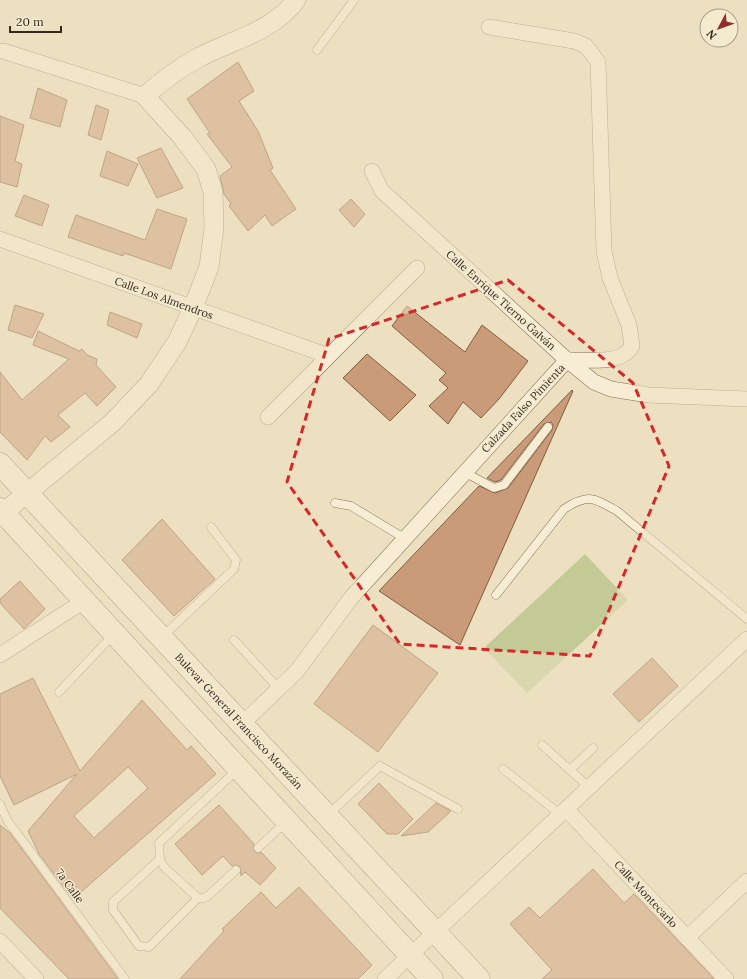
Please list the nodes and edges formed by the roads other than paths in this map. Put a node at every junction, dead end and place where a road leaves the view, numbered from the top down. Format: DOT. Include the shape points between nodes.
graph roads {
  1 [pos="296,0"];
  2 [pos="354,0"];
  3 [pos="489,27"];
  4 [pos="318,50"];
  5 [pos="3,51"];
  6 [pos="146,96"];
  7 [pos="372,171"];
  8 [pos="0,239"];
  9 [pos="417,268"];
  10 [pos="194,308"];
  11 [pos="329,356"];
  12 [pos="567,360"];
  13 [pos="747,399"];
  14 [pos="268,417"];
  15 [pos="548,427"];
  16 [pos="0,464"];
  17 [pos="464,472"];
  18 [pos="28,493"];
  19 [pos="335,503"];
  20 [pos="2,511"];
  21 [pos="211,528"];
  22 [pos="404,538"];
  23 [pos="496,595"];
  24 [pos="84,601"];
  25 [pos="747,619"];
  26 [pos="115,634"];
  27 [pos="161,637"];
  28 [pos="747,639"];
  29 [pos="234,640"];
  30 [pos="0,656"];
  31 [pos="279,689"];
  32 [pos="59,692"];
  33 [pos="242,724"];
  34 [pos="542,745"];
  35 [pos="593,748"];
  36 [pos="238,768"];
  37 [pos="503,769"];
  38 [pos="570,770"];
  39 [pos="590,788"];
  40 [pos="0,804"];
  41 [pos="458,809"];
  42 [pos="564,813"];
  43 [pos="327,816"];
  44 [pos="287,822"];
  45 [pos="258,848"];
  46 [pos="160,859"];
  47 [pos="236,870"];
  48 [pos="747,881"];
  49 [pos="198,898"];
  50 [pos="435,932"];
  51 [pos="687,938"];
  52 [pos="0,941"];
  53 [pos="410,956"];
  54 [pos="36,979"];
  55 [pos="125,979"];
  56 [pos="385,979"];
  57 [pos="432,979"];
  58 [pos="479,979"];
  59 [pos="726,979"];
  1 -- 6 [label="street" via="278,19 260,30 199,57 169,75"];
  2 -- 4 [label="lane"];
  3 -- 12 [label="street, Calzada Falso Pimienta" via="574,41 586,46 598,62 604,251 610,278 629,325 632,346 624,356 616,359"];
  5 -- 6 [label="street"];
  6 -- 10 [label="street" via="206,169 213,192 214,228 209,266"];
  7 -- 12 [label="street, Calle Enrique Tierno Galván" via="382,191"];
  8 -- 10 [label="street, Calle Los Almendros"];
  9 -- 11 [label="street"];
  10 -- 11 [label="street, Calle Los Almendros"];
  10 -- 18 [label="street" via="177,342 149,384 113,422"];
  11 -- 14 [label="street"];
  12 -- 13 [label="street, Calle Enrique Tierno Galván" via="594,382 610,389 648,395"];
  12 -- 17 [label="street, Calzada Falso Pimienta"];
  15 -- 17 [label="lane" via="504,485 494,488"];
  16 -- 18 [label="main road, Bulevar General Francisco Morazán"];
  17 -- 22 [label="street, Calzada Falso Pimienta"];
  18 -- 20 [label="street"];
  18 -- 27 [label="main road, Bulevar General Francisco Morazán"];
  19 -- 22 [label="lane" via="351,506"];
  20 -- 24 [label="main road"];
  21 -- 27 [label="lane" via="236,560 234,569"];
  22 -- 31 [label="street, Calzada Falso Pimienta" via="351,598 298,671"];
  23 -- 25 [label="lane" via="564,509 577,500 588,498 617,511"];
  24 -- 26 [label="main road"];
  24 -- 30 [label="street"];
  26 -- 32 [label="lane"];
  26 -- 36 [label="main road"];
  27 -- 33 [label="main road, Bulevar General Francisco Morazán"];
  28 -- 39 [label="street"];
  29 -- 31 [label="lane"];
  31 -- 33 [label="street, Calzada Falso Pimienta"];
  33 -- 43 [label="main road, Bulevar General Francisco Morazán"];
  34 -- 38 [label="lane"];
  35 -- 38 [label="lane"];
  36 -- 44 [label="main road"];
  36 -- 46 [label="lane" via="159,843"];
  37 -- 42 [label="lane"];
  38 -- 39 [label="lane"];
  39 -- 42 [label="street"];
  40 -- 55 [label="lane, 7a Calle" via="8,820"];
  41 -- 43 [label="lane" via="380,766"];
  42 -- 50 [label="street"];
  42 -- 51 [label="street, Calle Montecarlo"];
  43 -- 50 [label="main road, Bulevar General Francisco Morazán"];
  44 -- 45 [label="lane"];
  44 -- 53 [label="main road"];
  46 -- 49 [label="lane" via="164,868"];
  46 -- 49 [label="lane" via="112,905 139,946 149,947"];
  47 -- 49 [label="lane" via="204,898"];
  48 -- 51 [label="street"];
  50 -- 53 [label="street"];
  50 -- 58 [label="main road, Bulevar General Francisco Morazán"];
  51 -- 59 [label="street, Calle Montecarlo"];
  52 -- 54 [label="street"];
  53 -- 56 [label="street"];
  53 -- 57 [label="main road"];
}
